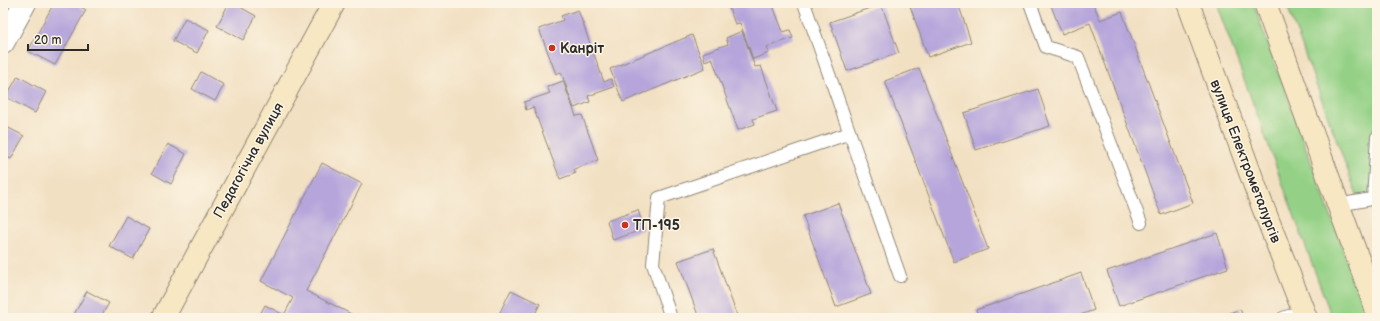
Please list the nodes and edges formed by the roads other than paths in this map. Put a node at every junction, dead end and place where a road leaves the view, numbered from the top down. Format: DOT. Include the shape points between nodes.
graph roads {
  1 [pos="25,3"];
  2 [pos="334,3"];
  3 [pos="804,3"];
  4 [pos="1030,3"];
  5 [pos="1188,3"];
  6 [pos="1265,3"];
  7 [pos="3,42"];
  8 [pos="850,133"];
  9 [pos="1377,137"];
  10 [pos="1375,199"];
  11 [pos="1338,206"];
  12 [pos="1141,223"];
  13 [pos="900,276"];
  14 [pos="1377,311"];
  15 [pos="1305,314"];
  16 [pos="163,318"];
  17 [pos="671,318"];
  18 [pos="1283,318"];
  1 -- 7 [label="street"];
  2 -- 16 [label="main road, Педагогічна вулиця"];
  3 -- 8 [label="lane"];
  4 -- 12 [label="lane" via="1046,47 1078,57"];
  5 -- 15 [label="main road, вулиця Електрометалургів"];
  6 -- 11 [label="main road"];
  8 -- 13 [label="lane"];
  8 -- 17 [label="lane" via="659,198 653,264"];
  9 -- 10 [label="lane"];
  10 -- 11 [label="lane"];
  11 -- 14 [label="main road"];
  15 -- 18 [label="lane"];
}
